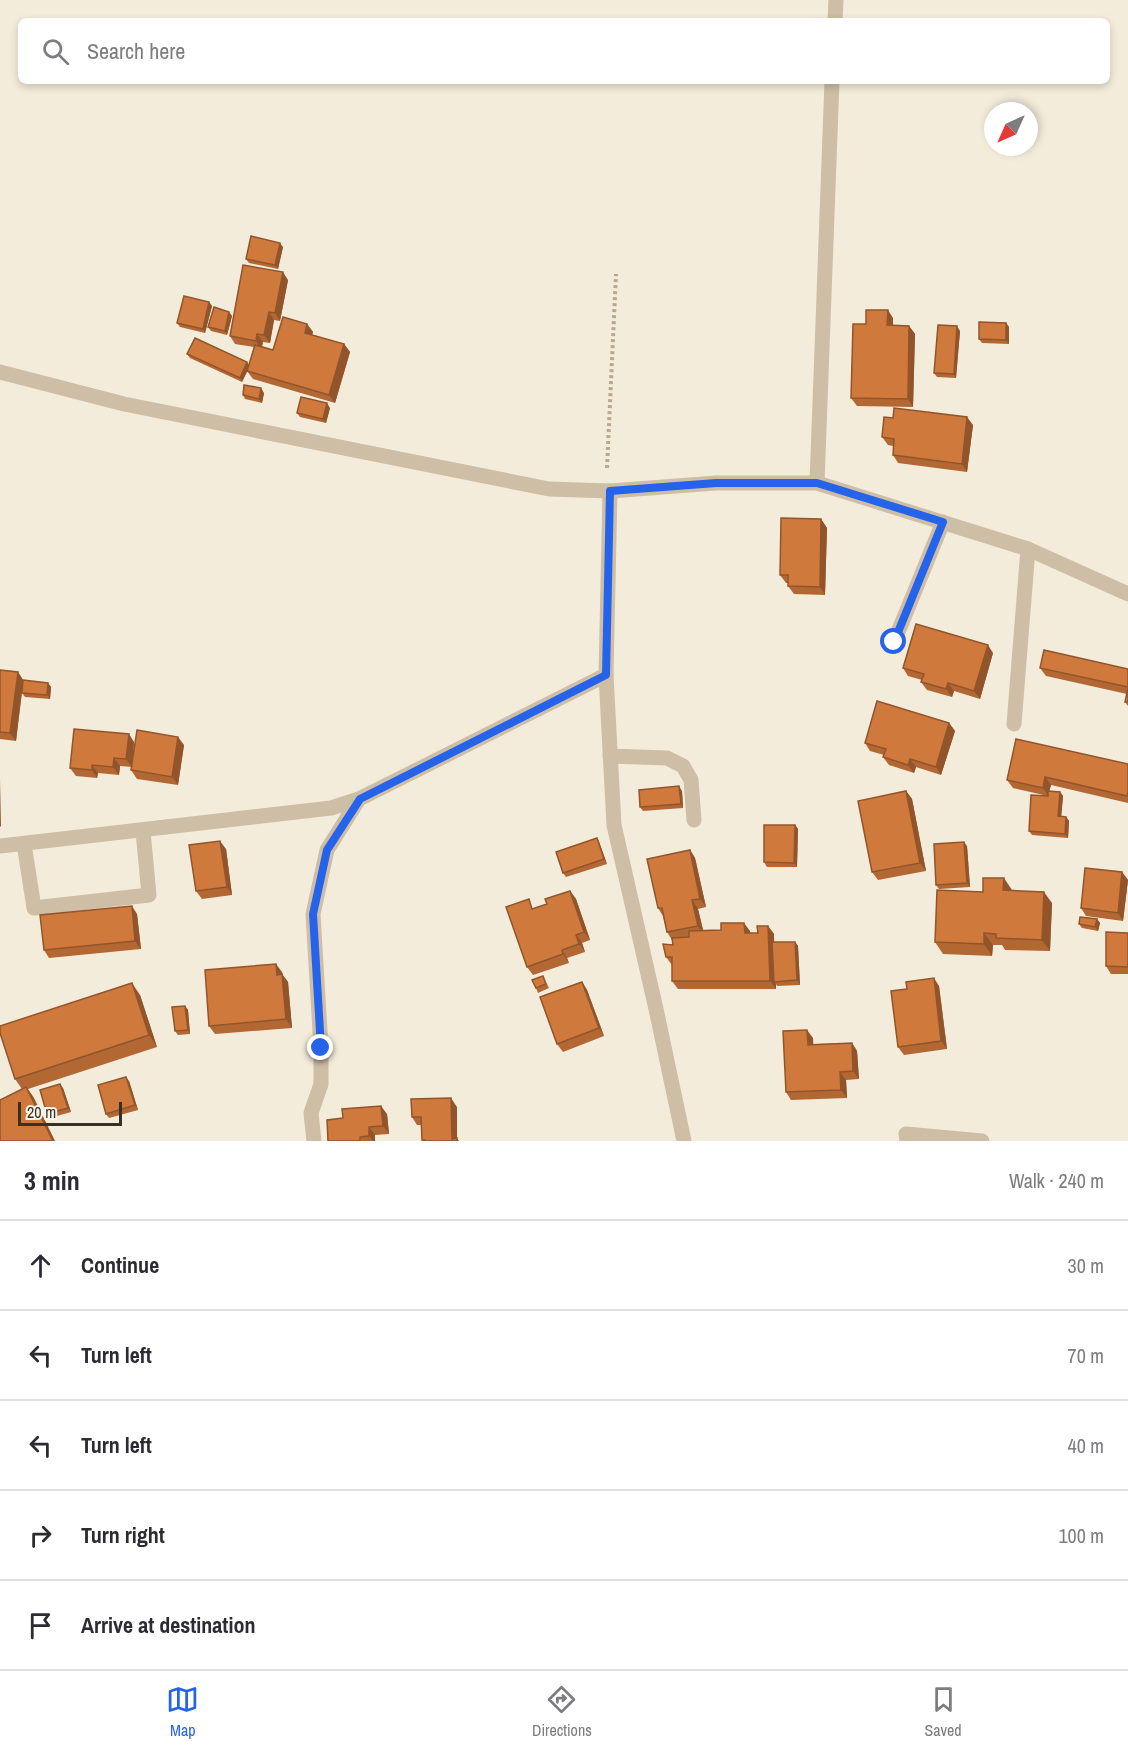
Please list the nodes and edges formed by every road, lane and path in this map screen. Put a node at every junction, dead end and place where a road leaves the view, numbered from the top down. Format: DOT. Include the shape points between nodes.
graph roads {
  1 [pos="836,0"];
  2 [pos="835,18"];
  3 [pos="832,84"];
  4 [pos="616,274"];
  5 [pos="0,372"];
  6 [pos="817,483"];
  7 [pos="608,491"];
  8 [pos="943,522"];
  9 [pos="1028,549"];
  10 [pos="1128,594"];
  11 [pos="894,642"];
  12 [pos="606,675"];
  13 [pos="1014,724"];
  14 [pos="610,756"];
  15 [pos="360,799"];
  16 [pos="694,820"];
  17 [pos="143,831"];
  18 [pos="24,844"];
  19 [pos="0,846"];
  20 [pos="314,1141"];
  21 [pos="684,1141"];
  22 [pos="907,1141"];
  23 [pos="982,1141"];
  1 -- 2 [label="street"];
  3 -- 6 [label="street"];
  4 -- 7 [label="path"];
  5 -- 7 [label="street" via="124,404 537,487"];
  6 -- 7 [label="street" via="716,483"];
  6 -- 8 [label="street"];
  7 -- 12 [label="street"];
  8 -- 9 [label="street"];
  8 -- 11 [label="street"];
  9 -- 10 [label="street"];
  9 -- 13 [label="street"];
  12 -- 14 [label="street"];
  12 -- 15 [label="street"];
  14 -- 16 [label="street" via="667,758 683,766 691,780"];
  14 -- 21 [label="street" via="614,825"];
  15 -- 17 [label="street" via="331,808"];
  15 -- 20 [label="street" via="327,850 313,914 321,1048 321,1084 311,1113"];
  17 -- 18 [label="street"];
  17 -- 18 [label="street" via="149,895 34,908"];
  18 -- 19 [label="street"];
  22 -- 23 [label="street" via="906,1134"];
}
